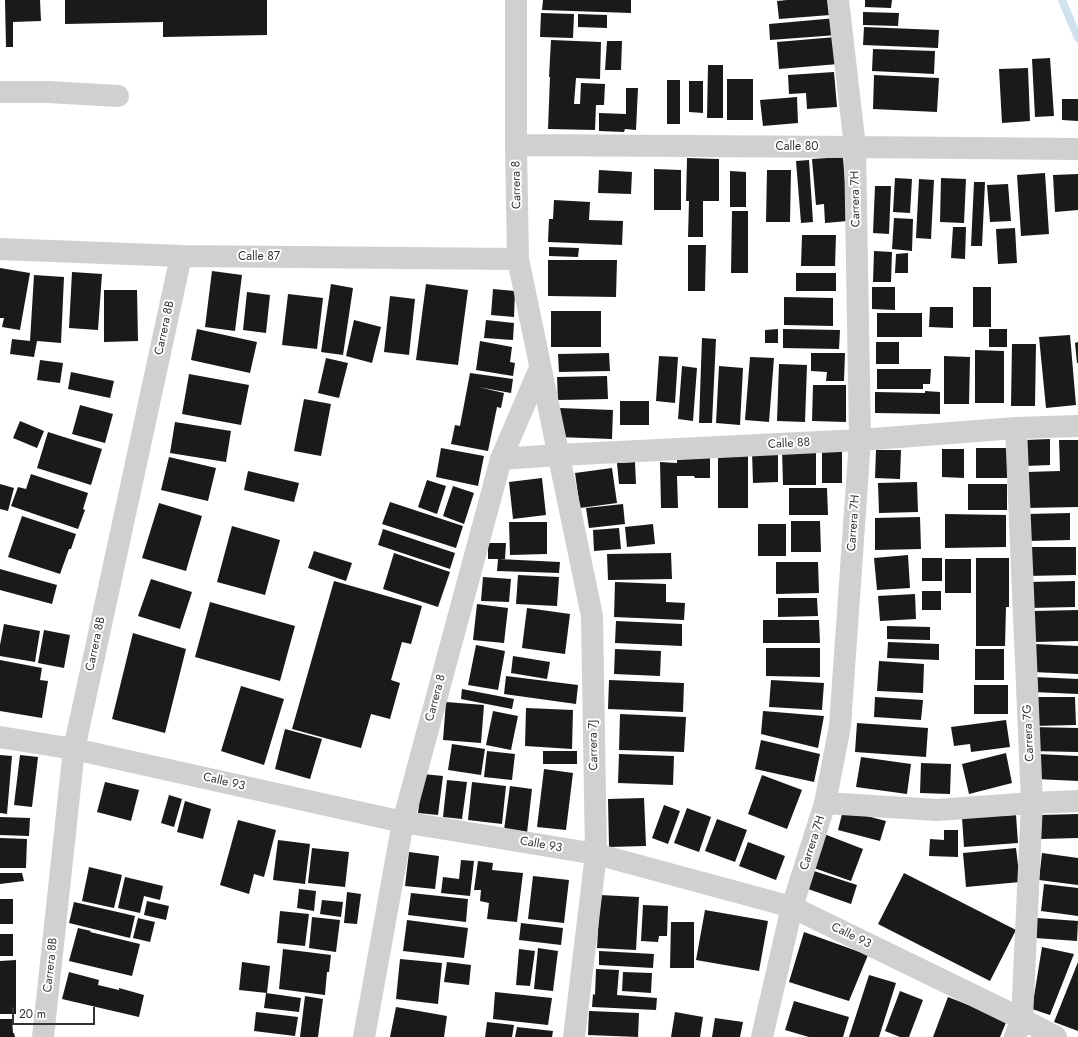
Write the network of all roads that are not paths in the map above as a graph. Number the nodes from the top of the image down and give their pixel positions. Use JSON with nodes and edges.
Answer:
{"nodes":[{"id":1,"x":516,"y":0,"type":"edge"},
{"id":2,"x":838,"y":0,"type":"edge"},
{"id":3,"x":0,"y":92,"type":"edge"},
{"id":4,"x":118,"y":96,"type":"dead end"},
{"id":5,"x":516,"y":146,"type":"junction"},
{"id":6,"x":855,"y":147,"type":"junction"},
{"id":7,"x":1078,"y":149,"type":"edge"},
{"id":8,"x":0,"y":249,"type":"edge"},
{"id":9,"x":181,"y":256,"type":"junction"},
{"id":10,"x":518,"y":259,"type":"junction"},
{"id":11,"x":540,"y":368,"type":"junction"},
{"id":12,"x":1078,"y":426,"type":"edge"},
{"id":13,"x":1016,"y":428,"type":"junction"},
{"id":14,"x":860,"y":440,"type":"junction"},
{"id":15,"x":558,"y":455,"type":"junction"},
{"id":16,"x":501,"y":459,"type":"junction"},
{"id":17,"x":0,"y":737,"type":"edge"},
{"id":18,"x":74,"y":749,"type":"junction"},
{"id":19,"x":1078,"y":802,"type":"edge"},
{"id":20,"x":1032,"y":803,"type":"junction"},
{"id":21,"x":826,"y":804,"type":"junction"},
{"id":22,"x":403,"y":822,"type":"junction"},
{"id":23,"x":596,"y":854,"type":"junction"},
{"id":24,"x":792,"y":907,"type":"junction"},
{"id":25,"x":1018,"y":1028,"type":"edge"},
{"id":26,"x":43,"y":1037,"type":"edge"},
{"id":27,"x":364,"y":1037,"type":"edge"},
{"id":28,"x":574,"y":1037,"type":"edge"},
{"id":29,"x":762,"y":1037,"type":"edge"},
{"id":30,"x":1056,"y":1037,"type":"edge"}],
"edges":[{"from":1,"to":5,"type":"street","name":"Carrera 8"},
{"from":2,"to":6,"type":"street","name":"Carrera 7H"},
{"from":3,"to":4,"type":"street"},
{"from":5,"to":6,"type":"street","name":"Calle 80"},
{"from":5,"to":10,"type":"street","name":"Carrera 8"},
{"from":6,"to":7,"type":"street","name":"Calle 80"},
{"from":6,"to":14,"type":"street","name":"Carrera 7H"},
{"from":8,"to":9,"type":"street","name":"Calle 87"},
{"from":9,"to":10,"type":"street","name":"Calle 87"},
{"from":9,"to":18,"type":"street","name":"Carrera 8B"},
{"from":10,"to":11,"type":"street","name":"Carrera 8"},
{"from":11,"to":15,"type":"street","name":"Carrera 8"},
{"from":11,"to":16,"type":"street","name":"Carrera 8"},
{"from":12,"to":13,"type":"street","name":"Calle 88"},
{"from":13,"to":14,"type":"street","name":"Calle 88"},
{"from":13,"to":20,"type":"street","name":"Carrera 7G"},
{"from":14,"to":15,"type":"street","name":"Calle 88"},
{"from":14,"to":21,"type":"street","name":"Carrera 7H"},
{"from":15,"to":16,"type":"street","name":"Calle 88"},
{"from":15,"to":23,"type":"street","name":"Carrera 7J"},
{"from":16,"to":22,"type":"street","name":"Carrera 8"},
{"from":17,"to":18,"type":"street","name":"Calle 93"},
{"from":18,"to":22,"type":"street","name":"Calle 93"},
{"from":18,"to":26,"type":"street","name":"Carrera 8B"},
{"from":19,"to":20,"type":"street"},
{"from":20,"to":21,"type":"street"},
{"from":20,"to":25,"type":"street","name":"Carrera 7G"},
{"from":21,"to":24,"type":"street","name":"Carrera 7H"},
{"from":22,"to":23,"type":"street","name":"Calle 93"},
{"from":22,"to":27,"type":"street","name":"Carrera 8"},
{"from":23,"to":24,"type":"street","name":"Calle 93"},
{"from":23,"to":28,"type":"street","name":"Carrera 7J"},
{"from":24,"to":25,"type":"street","name":"Calle 93"},
{"from":24,"to":29,"type":"street","name":"Carrera 7H"},
{"from":25,"to":30,"type":"street","name":"Calle 93"}]}
